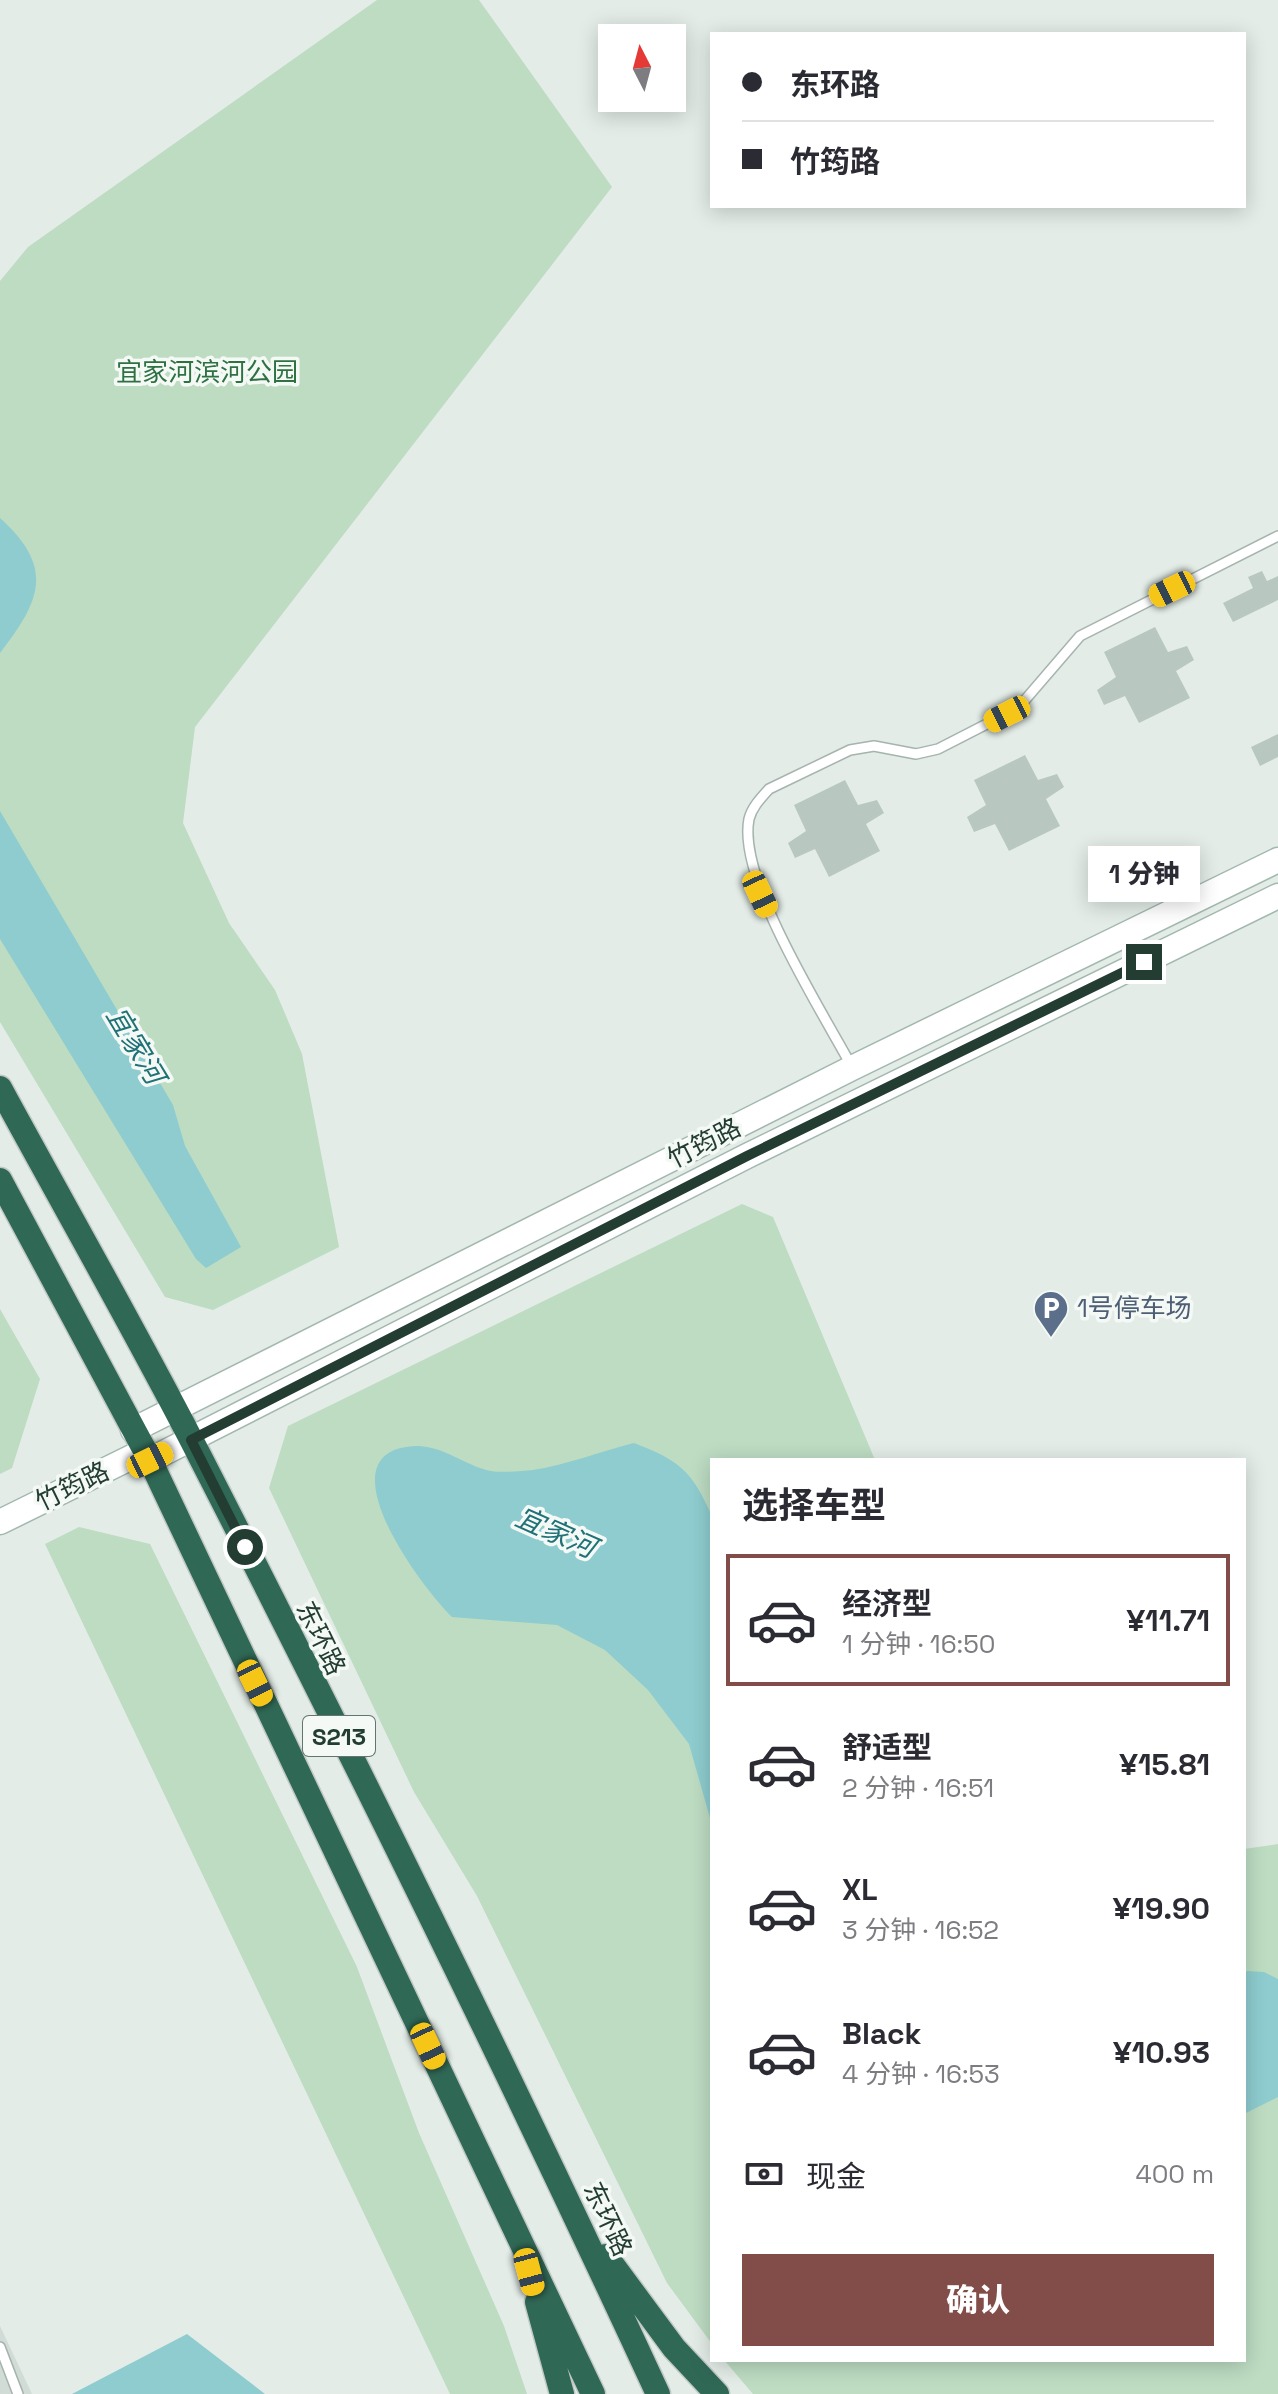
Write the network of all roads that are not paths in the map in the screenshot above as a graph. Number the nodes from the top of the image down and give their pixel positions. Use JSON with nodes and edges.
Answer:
{"nodes":[{"id":1,"x":1278,"y":536,"type":"edge"},
{"id":2,"x":1278,"y":860,"type":"edge"},
{"id":3,"x":1278,"y":896,"type":"edge"},
{"id":4,"x":852,"y":1068,"type":"junction"},
{"id":5,"x":0,"y":1088,"type":"edge"},
{"id":6,"x":0,"y":1180,"type":"edge"},
{"id":7,"x":175,"y":1410,"type":"junction"},
{"id":8,"x":191,"y":1440,"type":"junction"},
{"id":9,"x":142,"y":1447,"type":"junction"},
{"id":10,"x":0,"y":1522,"type":"edge"},
{"id":11,"x":576,"y":2216,"type":"junction"},
{"id":12,"x":520,"y":2241,"type":"junction"},
{"id":13,"x":0,"y":2347,"type":"edge"},
{"id":14,"x":18,"y":2394,"type":"edge"},
{"id":15,"x":562,"y":2394,"type":"edge"},
{"id":16,"x":593,"y":2394,"type":"edge"},
{"id":17,"x":658,"y":2394,"type":"edge"},
{"id":18,"x":717,"y":2394,"type":"edge"}],
"edges":[{"from":1,"to":4,"type":"lane"},
{"from":2,"to":4,"type":"main road","name":"竹筠路"},
{"from":3,"to":8,"type":"main road","name":"竹筠路"},
{"from":4,"to":7,"type":"main road","name":"竹筠路"},
{"from":5,"to":7,"type":"highway","name":"东环路","number":"S213"},
{"from":6,"to":9,"type":"highway","number":"S213"},
{"from":7,"to":8,"type":"highway","name":"东环路","number":"S213"},
{"from":7,"to":9,"type":"main road","name":"竹筠路"},
{"from":8,"to":9,"type":"main road","name":"竹筠路"},
{"from":8,"to":11,"type":"highway","name":"东环路","number":"S213"},
{"from":9,"to":10,"type":"main road","name":"竹筠路"},
{"from":9,"to":12,"type":"highway","number":"S213"},
{"from":11,"to":17,"type":"highway","name":"东环路","number":"S213"},
{"from":11,"to":18,"type":"highway"},
{"from":12,"to":15,"type":"highway"},
{"from":12,"to":16,"type":"highway","number":"S213"},
{"from":13,"to":14,"type":"lane"}]}
